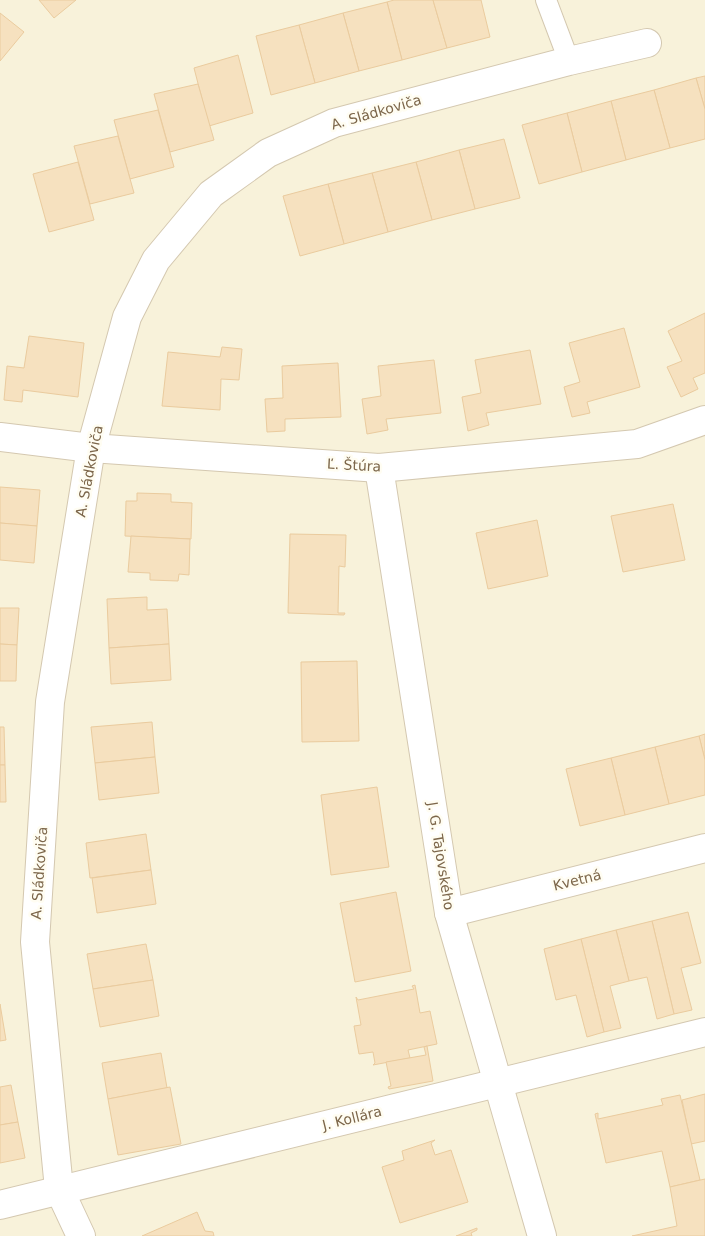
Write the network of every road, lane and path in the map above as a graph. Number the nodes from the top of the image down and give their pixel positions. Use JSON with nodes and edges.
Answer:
{"nodes":[{"id":1,"x":546,"y":0,"type":"edge"},
{"id":2,"x":647,"y":43,"type":"dead end"},
{"id":3,"x":569,"y":61,"type":"junction"},
{"id":4,"x":705,"y":420,"type":"edge"},
{"id":5,"x":0,"y":438,"type":"edge"},
{"id":6,"x":92,"y":448,"type":"junction"},
{"id":7,"x":379,"y":468,"type":"junction"},
{"id":8,"x":705,"y":848,"type":"edge"},
{"id":9,"x":450,"y":912,"type":"junction"},
{"id":10,"x":705,"y":1032,"type":"edge"},
{"id":11,"x":497,"y":1082,"type":"junction"},
{"id":12,"x":59,"y":1189,"type":"junction"},
{"id":13,"x":0,"y":1205,"type":"edge"},
{"id":14,"x":81,"y":1236,"type":"edge"},
{"id":15,"x":542,"y":1236,"type":"edge"}],
"edges":[{"from":1,"to":3,"type":"lane"},
{"from":2,"to":3,"type":"street","name":"A. Sládkoviča"},
{"from":3,"to":6,"type":"street","name":"A. Sládkoviča"},
{"from":4,"to":7,"type":"street","name":"Ľ. Štúra"},
{"from":5,"to":6,"type":"street","name":"Ľ. Štúra"},
{"from":6,"to":7,"type":"street","name":"Ľ. Štúra"},
{"from":6,"to":12,"type":"street","name":"A. Sládkoviča"},
{"from":7,"to":9,"type":"street","name":"J. G. Tajovského"},
{"from":8,"to":9,"type":"street","name":"Kvetná"},
{"from":9,"to":11,"type":"street","name":"J. G. Tajovského"},
{"from":10,"to":11,"type":"street","name":"J. Kollára"},
{"from":11,"to":12,"type":"street","name":"J. Kollára"},
{"from":11,"to":15,"type":"street","name":"J. G. Tajovského"},
{"from":12,"to":13,"type":"street","name":"J. Kollára"},
{"from":12,"to":14,"type":"street","name":"A. Sládkoviča"}]}
